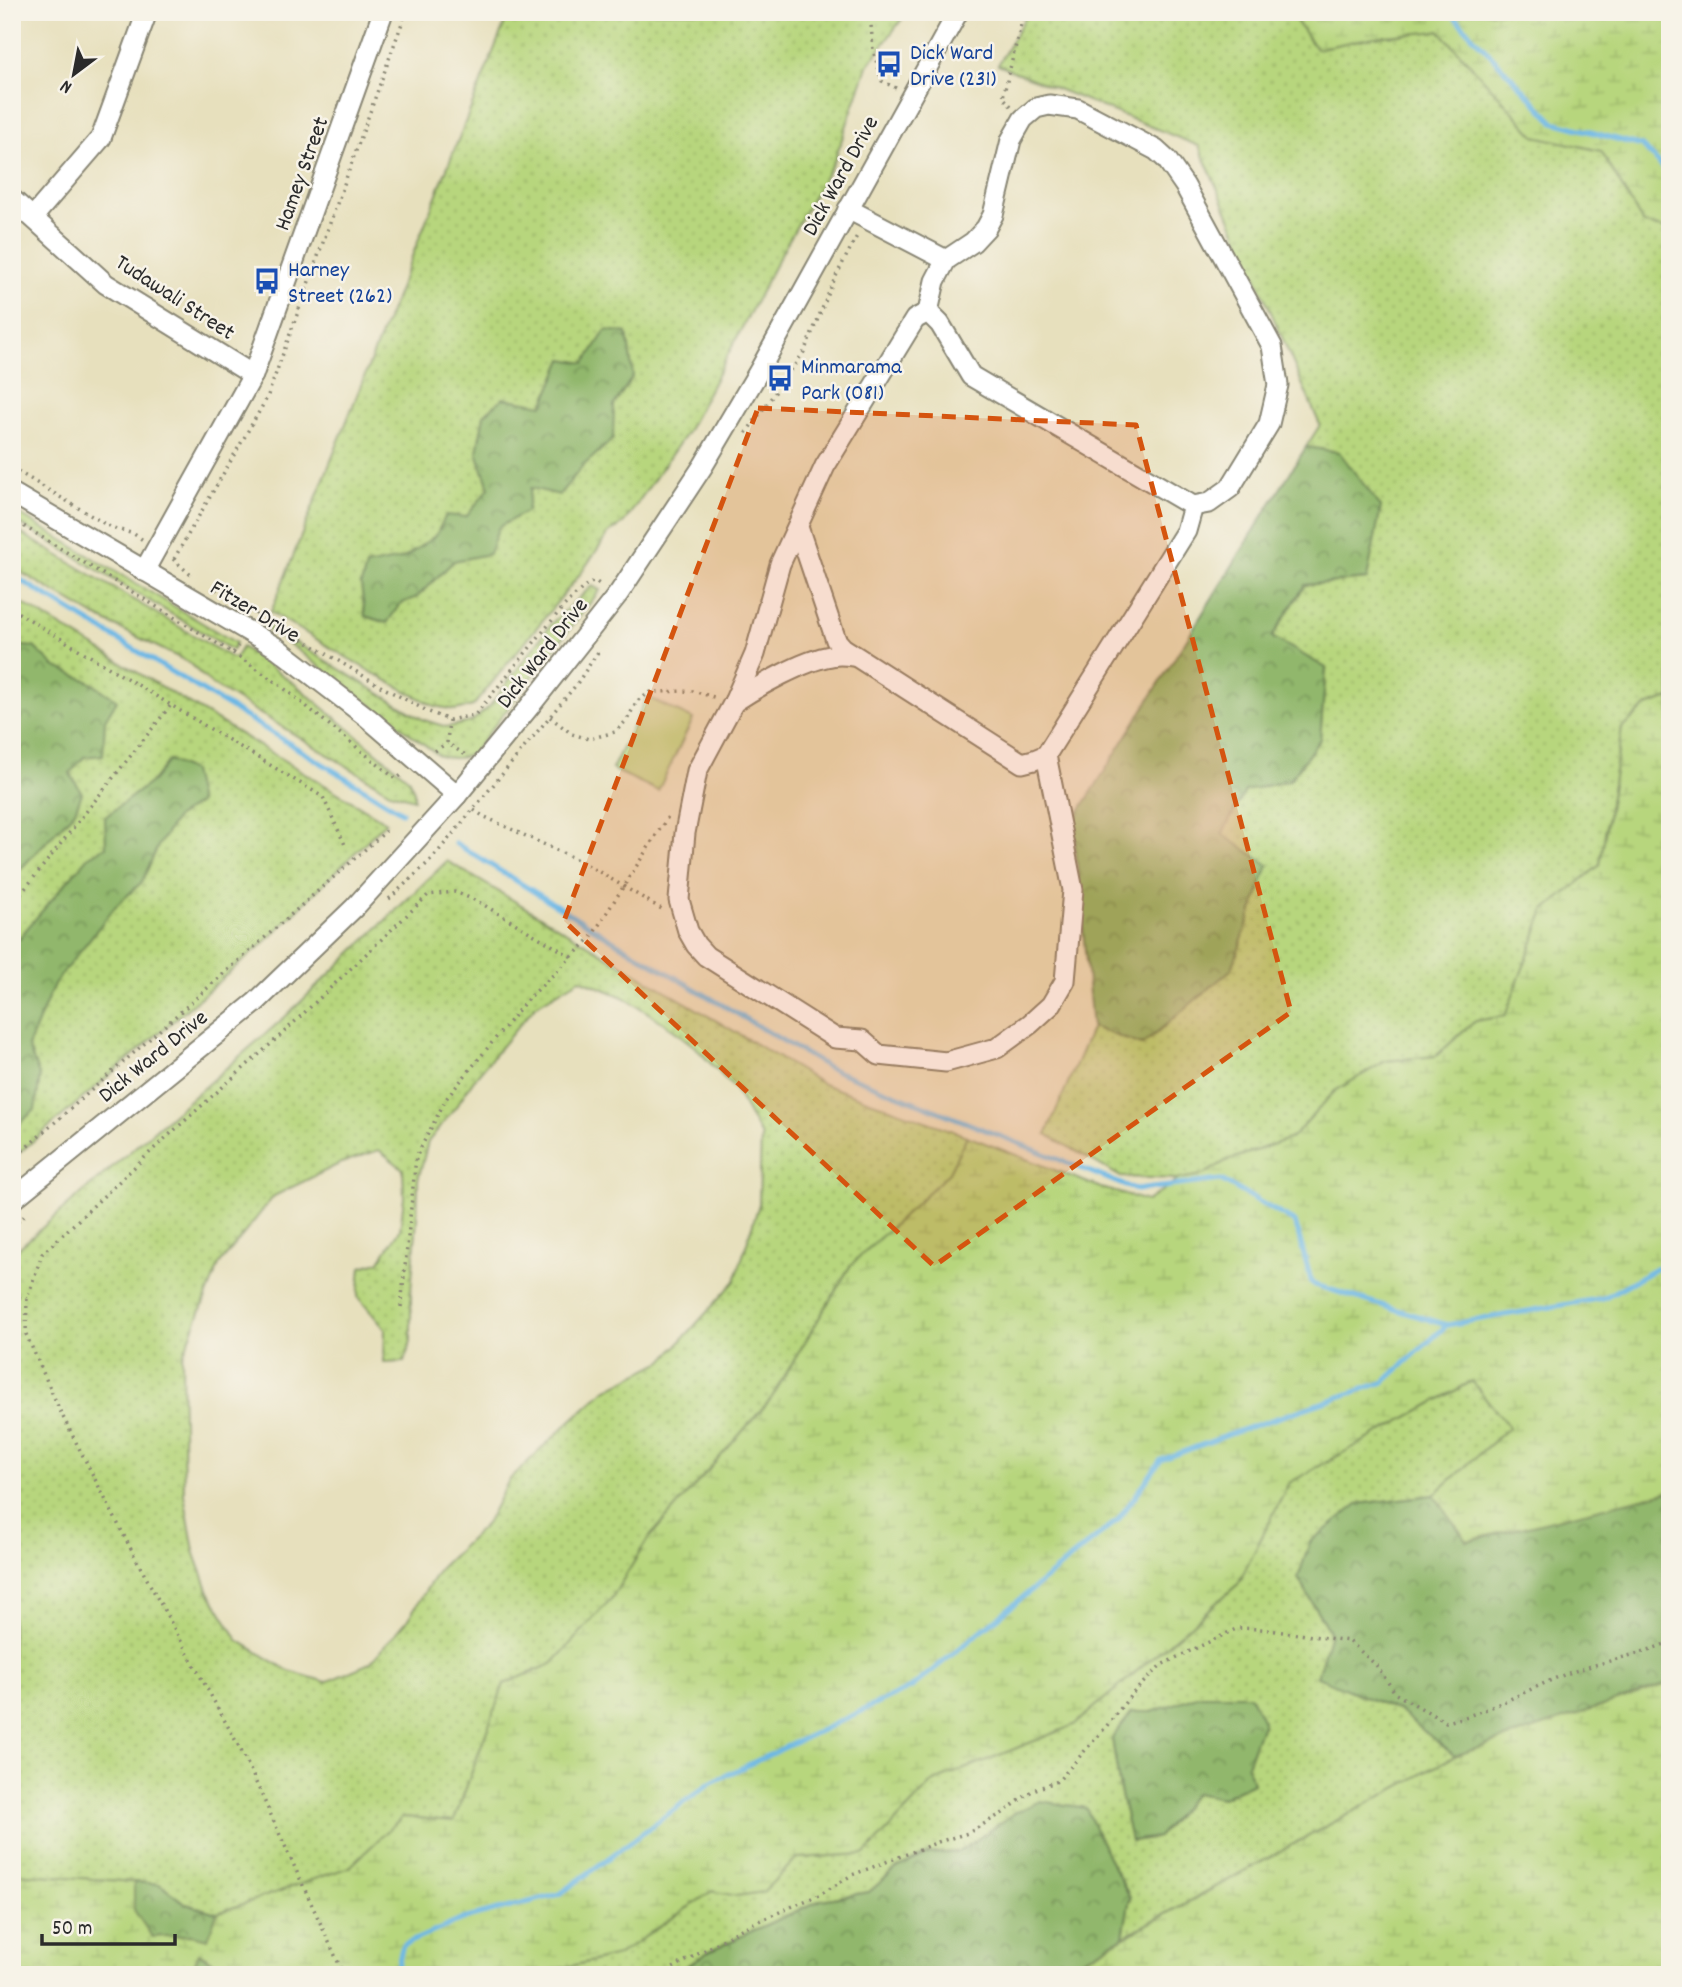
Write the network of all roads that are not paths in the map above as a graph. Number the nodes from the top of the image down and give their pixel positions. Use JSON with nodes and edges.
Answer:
{"nodes":[{"id":1,"x":147,"y":12,"type":"edge"},
{"id":2,"x":383,"y":12,"type":"edge"},
{"id":3,"x":958,"y":12,"type":"edge"},
{"id":4,"x":12,"y":200,"type":"edge"},
{"id":5,"x":848,"y":209,"type":"junction"},
{"id":6,"x":33,"y":217,"type":"junction"},
{"id":7,"x":946,"y":260,"type":"junction"},
{"id":8,"x":928,"y":312,"type":"junction"},
{"id":9,"x":253,"y":375,"type":"junction"},
{"id":10,"x":12,"y":493,"type":"edge"},
{"id":11,"x":1193,"y":506,"type":"junction"},
{"id":12,"x":798,"y":527,"type":"junction"},
{"id":13,"x":144,"y":571,"type":"junction"},
{"id":14,"x":853,"y":656,"type":"junction"},
{"id":15,"x":734,"y":702,"type":"junction"},
{"id":16,"x":1046,"y":755,"type":"junction"},
{"id":17,"x":457,"y":795,"type":"junction"},
{"id":18,"x":12,"y":1200,"type":"edge"}],
"edges":[{"from":1,"to":6,"type":"street"},
{"from":2,"to":9,"type":"street","name":"Hamey Street"},
{"from":3,"to":5,"type":"street","name":"Dick Ward Drive"},
{"from":4,"to":6,"type":"street","name":"Tudawali Street"},
{"from":5,"to":7,"type":"street"},
{"from":5,"to":17,"type":"street","name":"Dick Ward Drive"},
{"from":6,"to":9,"type":"street","name":"Tudawali Street"},
{"from":7,"to":8,"type":"street"},
{"from":7,"to":11,"type":"street"},
{"from":8,"to":11,"type":"street"},
{"from":8,"to":12,"type":"street"},
{"from":9,"to":13,"type":"street","name":"Hamey Street"},
{"from":10,"to":13,"type":"street","name":"Fitzer Drive"},
{"from":11,"to":16,"type":"street"},
{"from":12,"to":14,"type":"street"},
{"from":12,"to":15,"type":"street"},
{"from":13,"to":17,"type":"street","name":"Fitzer Drive"},
{"from":14,"to":15,"type":"street"},
{"from":14,"to":16,"type":"street"},
{"from":15,"to":16,"type":"street"},
{"from":17,"to":18,"type":"street","name":"Dick Ward Drive"}]}
